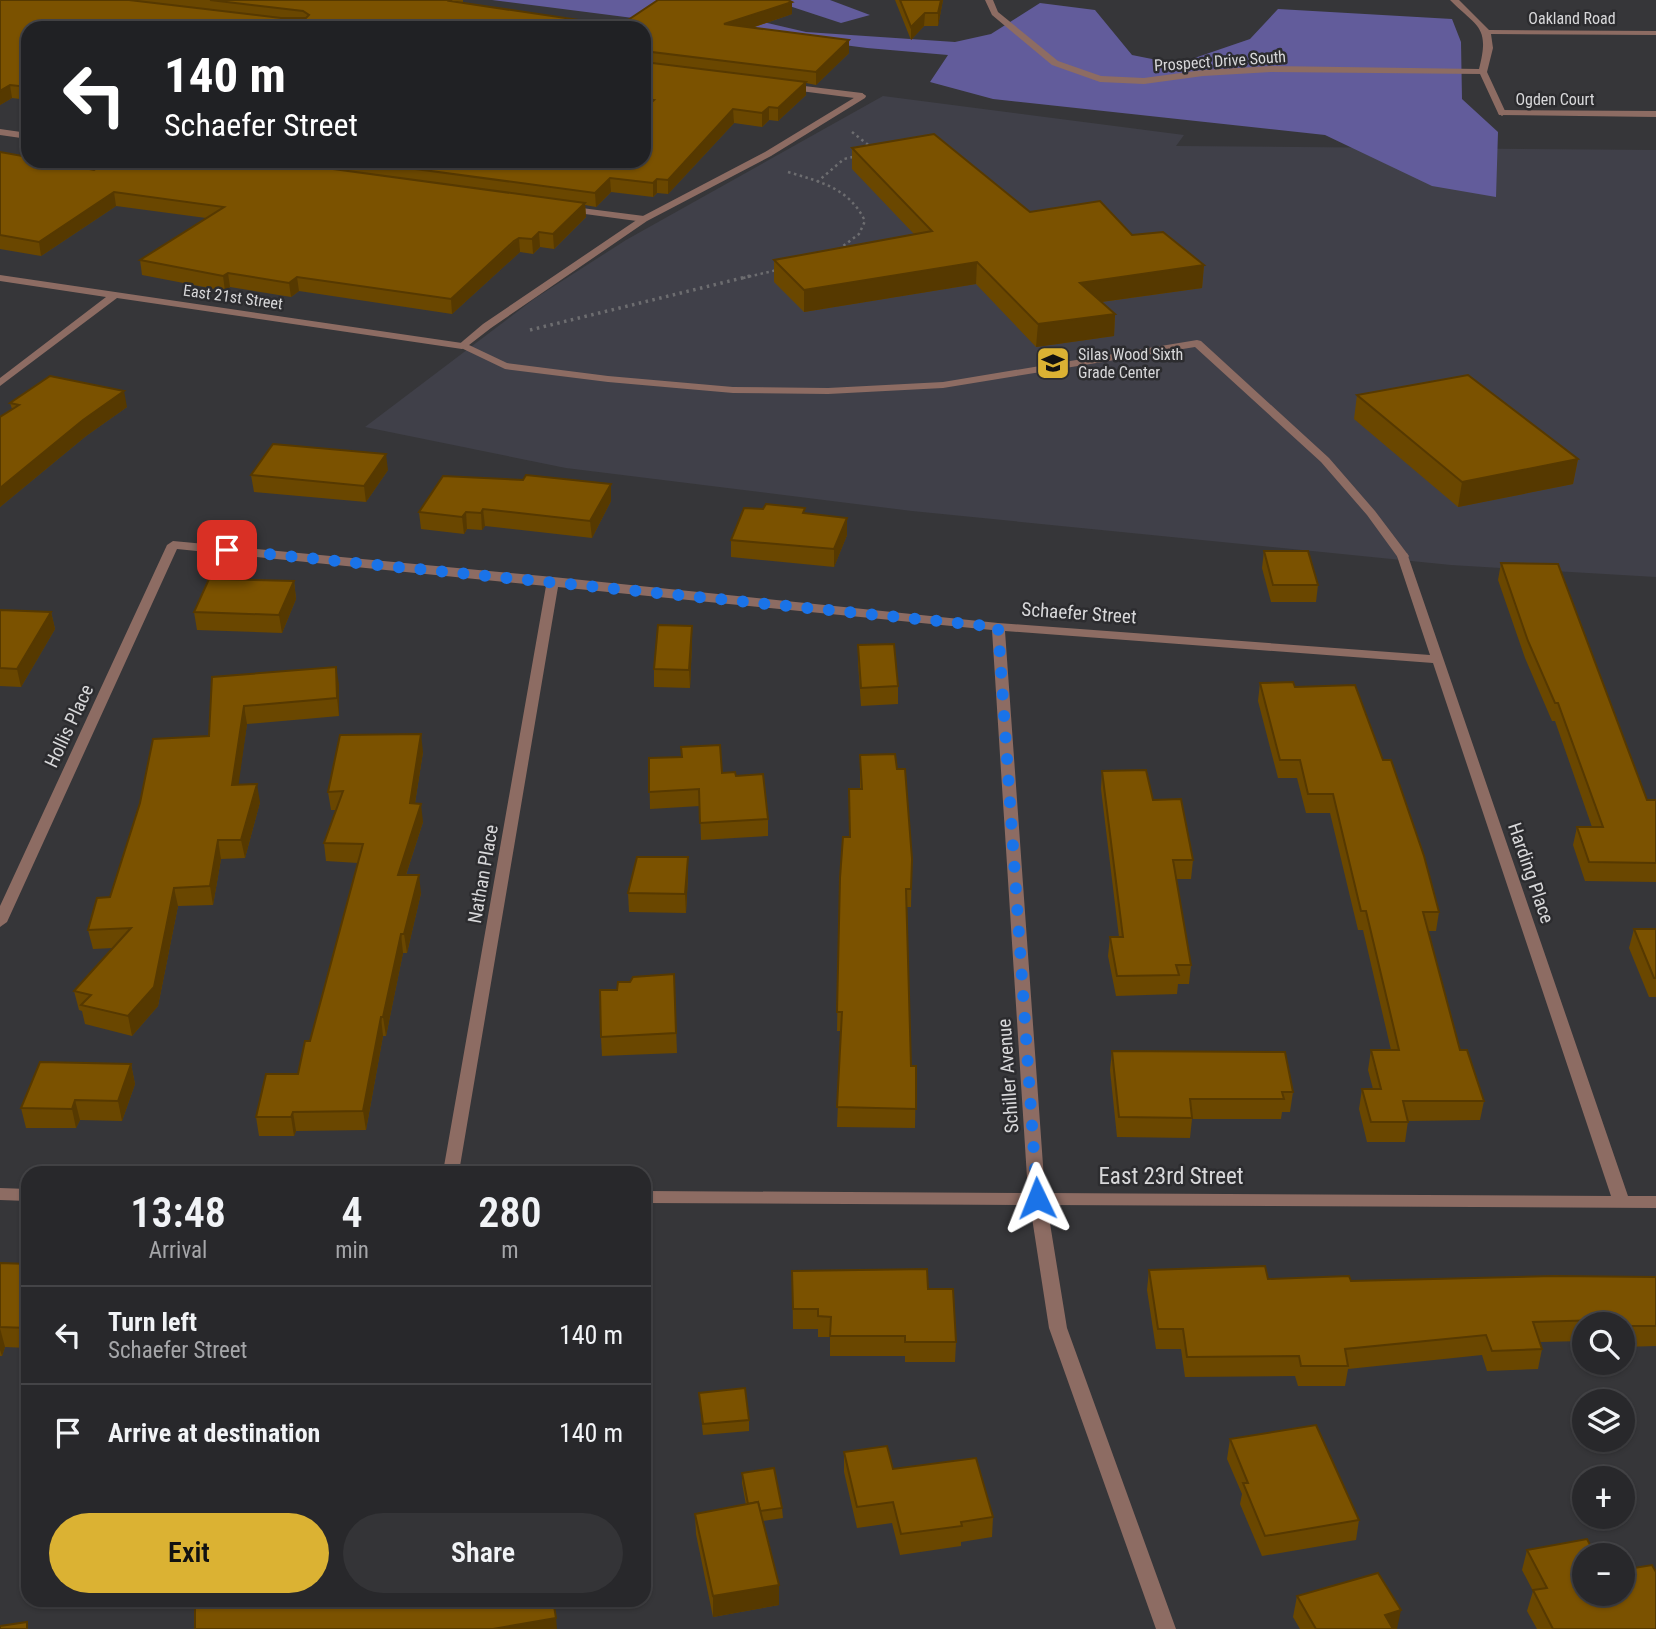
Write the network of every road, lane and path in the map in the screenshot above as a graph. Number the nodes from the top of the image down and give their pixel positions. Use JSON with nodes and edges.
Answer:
{"nodes":[{"id":1,"x":989,"y":0,"type":"edge"},
{"id":2,"x":1454,"y":0,"type":"edge"},
{"id":3,"x":1487,"y":32,"type":"junction"},
{"id":4,"x":1656,"y":33,"type":"edge"},
{"id":5,"x":1483,"y":72,"type":"junction"},
{"id":6,"x":780,"y":86,"type":"edge"},
{"id":7,"x":1656,"y":114,"type":"edge"},
{"id":8,"x":849,"y":130,"type":"dead end"},
{"id":9,"x":0,"y":132,"type":"edge"},
{"id":10,"x":21,"y":135,"type":"edge"},
{"id":11,"x":785,"y":171,"type":"dead end"},
{"id":12,"x":817,"y":182,"type":"junction"},
{"id":13,"x":561,"y":208,"type":"edge"},
{"id":14,"x":644,"y":219,"type":"junction"},
{"id":15,"x":835,"y":252,"type":"edge"},
{"id":16,"x":780,"y":270,"type":"edge"},
{"id":17,"x":0,"y":278,"type":"edge"},
{"id":18,"x":113,"y":296,"type":"junction"},
{"id":19,"x":519,"y":333,"type":"dead end"},
{"id":20,"x":462,"y":346,"type":"junction"},
{"id":21,"x":0,"y":383,"type":"edge"},
{"id":22,"x":173,"y":545,"type":"joint"},
{"id":23,"x":1403,"y":556,"type":"joint"},
{"id":24,"x":553,"y":581,"type":"junction"},
{"id":25,"x":998,"y":627,"type":"junction"},
{"id":26,"x":1439,"y":660,"type":"junction"},
{"id":27,"x":0,"y":922,"type":"edge"},
{"id":28,"x":452,"y":1166,"type":"edge"},
{"id":29,"x":0,"y":1195,"type":"edge"},
{"id":30,"x":21,"y":1195,"type":"edge"},
{"id":31,"x":651,"y":1197,"type":"edge"},
{"id":32,"x":1037,"y":1198,"type":"junction"},
{"id":33,"x":1622,"y":1202,"type":"junction"},
{"id":34,"x":1656,"y":1202,"type":"edge"},
{"id":35,"x":1166,"y":1629,"type":"edge"}],
"edges":[{"from":1,"to":5,"type":"street","name":"Prospect Drive South"},
{"from":2,"to":3,"type":"street"},
{"from":3,"to":4,"type":"street","name":"Oakland Road"},
{"from":3,"to":5,"type":"street"},
{"from":5,"to":7,"type":"street","name":"Ogden Court"},
{"from":6,"to":14,"type":"street"},
{"from":8,"to":12,"type":"path"},
{"from":9,"to":10,"type":"street"},
{"from":11,"to":12,"type":"path"},
{"from":12,"to":15,"type":"path"},
{"from":13,"to":14,"type":"street"},
{"from":14,"to":20,"type":"street"},
{"from":16,"to":19,"type":"path"},
{"from":17,"to":18,"type":"street","name":"East 21st Street"},
{"from":18,"to":20,"type":"street","name":"East 21st Street"},
{"from":18,"to":21,"type":"street"},
{"from":20,"to":23,"type":"street","name":"East 21st Street"},
{"from":22,"to":24,"type":"street","name":"Schaefer Street"},
{"from":22,"to":27,"type":"street","name":"Hollis Place"},
{"from":23,"to":26,"type":"street","name":"Harding Place"},
{"from":24,"to":25,"type":"street","name":"Schaefer Street"},
{"from":24,"to":28,"type":"street","name":"Nathan Place"},
{"from":25,"to":26,"type":"street","name":"Schaefer Street"},
{"from":25,"to":32,"type":"street","name":"Schiller Avenue"},
{"from":26,"to":33,"type":"street","name":"Harding Place"},
{"from":29,"to":30,"type":"street"},
{"from":31,"to":32,"type":"street","name":"East 23rd Street"},
{"from":32,"to":33,"type":"street","name":"East 23rd Street"},
{"from":32,"to":35,"type":"street","name":"Schiller Avenue"},
{"from":33,"to":34,"type":"street","name":"East 23rd Street"}]}
